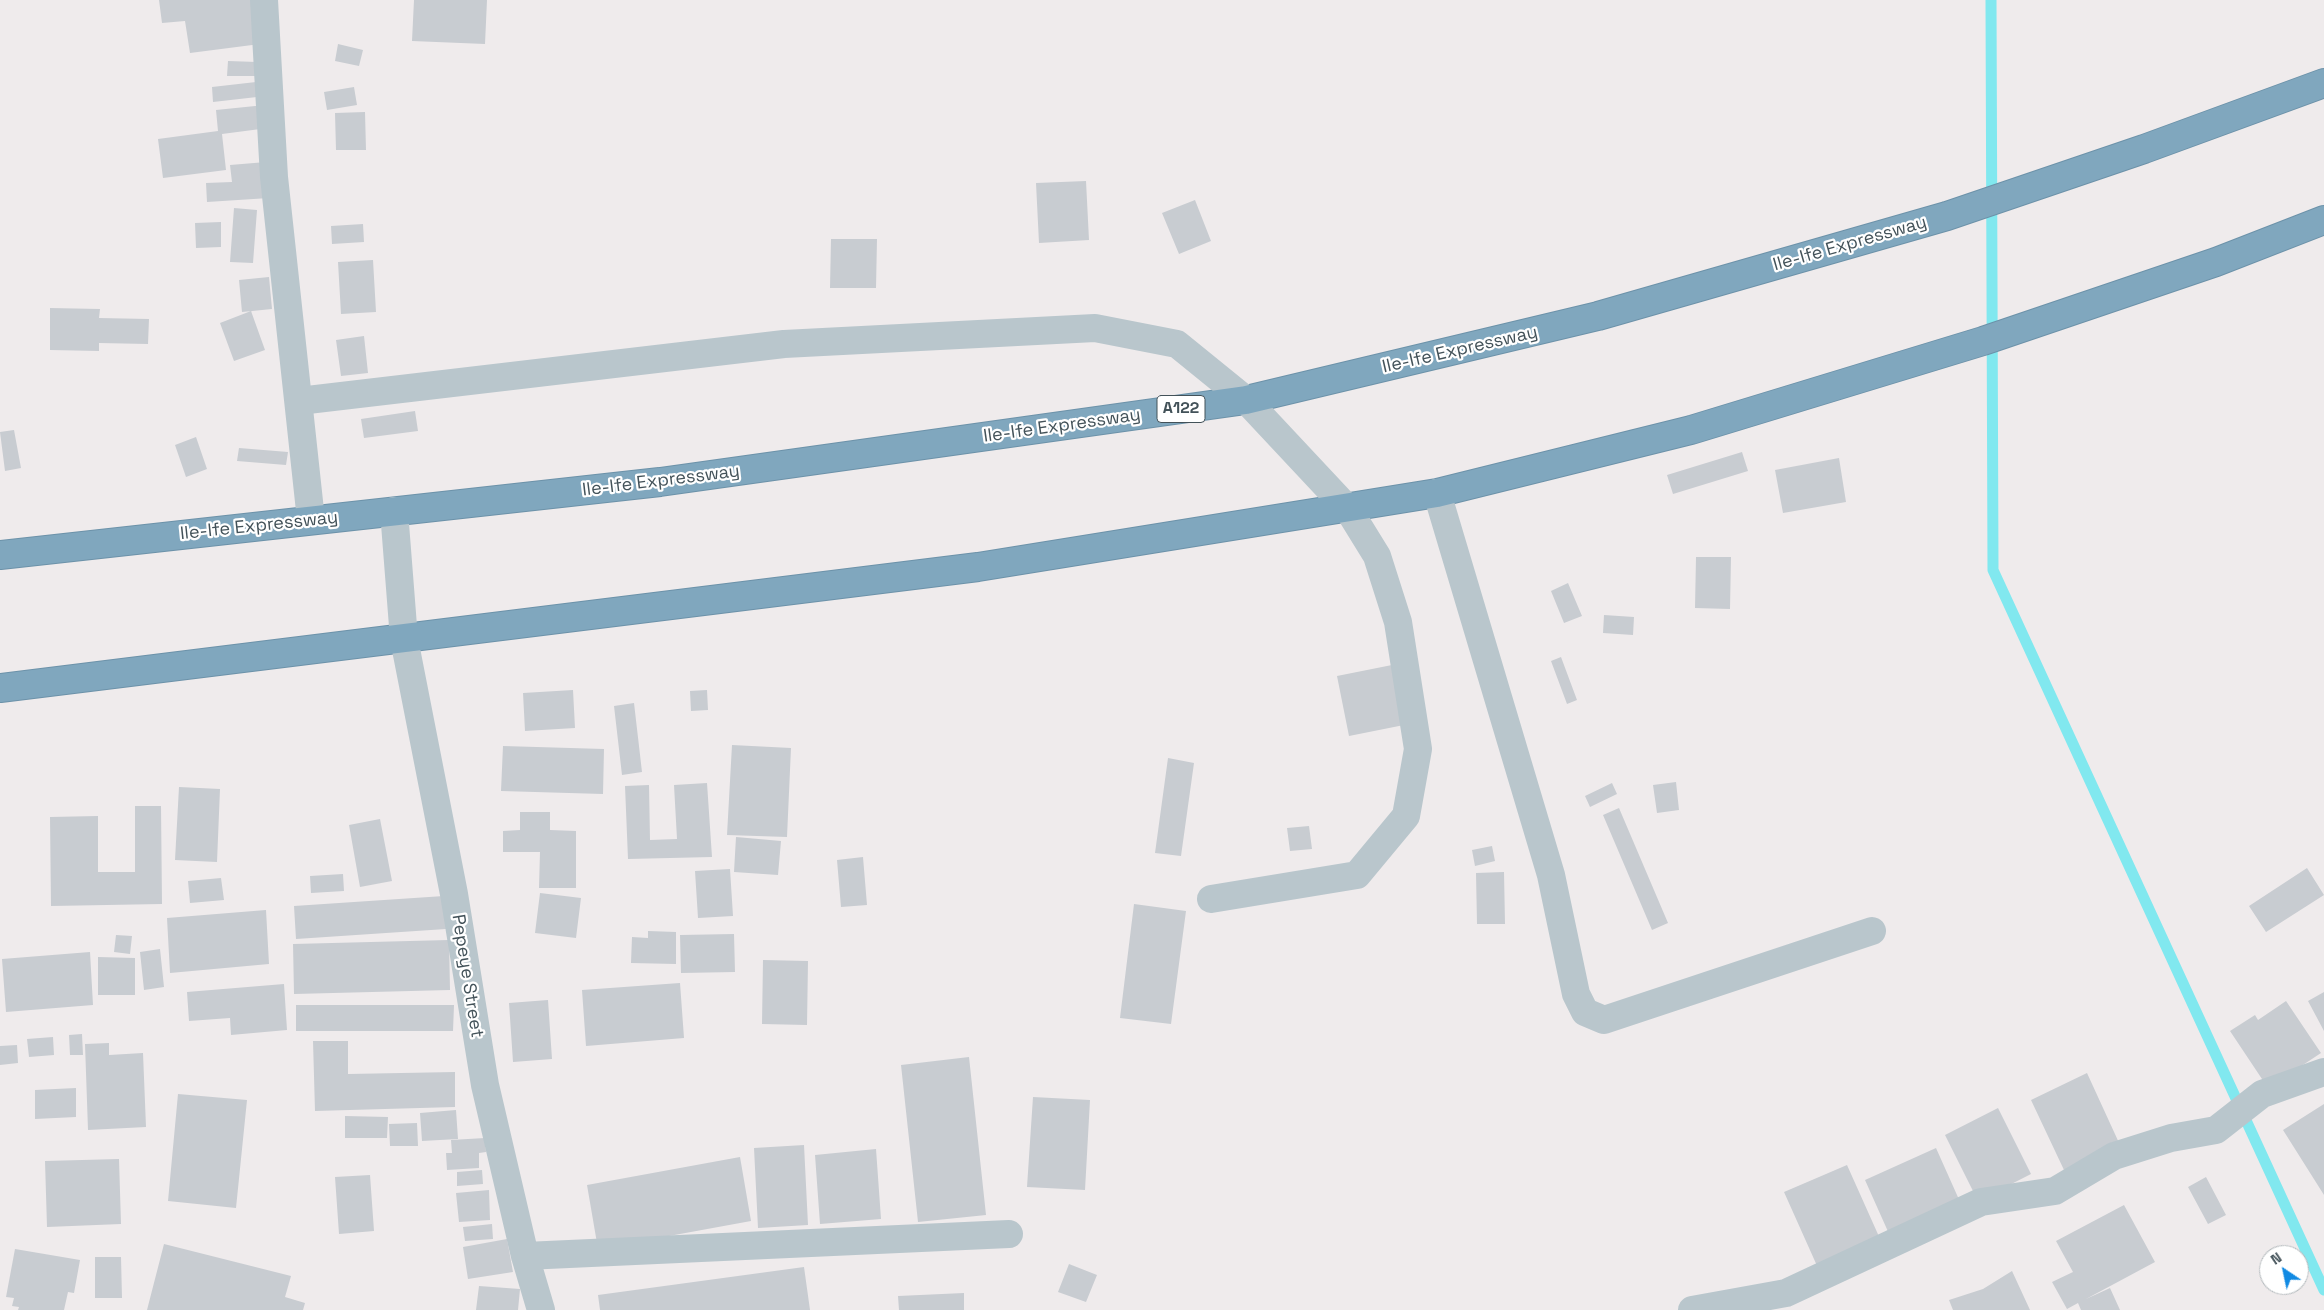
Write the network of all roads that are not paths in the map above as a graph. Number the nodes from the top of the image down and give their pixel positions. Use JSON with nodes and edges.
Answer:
{"nodes":[{"id":1,"x":264,"y":0,"type":"edge"},
{"id":2,"x":2324,"y":83,"type":"edge"},
{"id":3,"x":2324,"y":220,"type":"edge"},
{"id":4,"x":1246,"y":400,"type":"junction"},
{"id":5,"x":299,"y":401,"type":"junction"},
{"id":6,"x":1437,"y":493,"type":"junction"},
{"id":7,"x":1348,"y":509,"type":"junction"},
{"id":8,"x":394,"y":511,"type":"junction"},
{"id":9,"x":311,"y":520,"type":"junction"},
{"id":10,"x":0,"y":554,"type":"edge"},
{"id":11,"x":404,"y":639,"type":"junction"},
{"id":12,"x":0,"y":688,"type":"edge"},
{"id":13,"x":1211,"y":899,"type":"dead end"},
{"id":14,"x":1872,"y":931,"type":"dead end"},
{"id":15,"x":2324,"y":1072,"type":"edge"},
{"id":16,"x":1009,"y":1234,"type":"dead end"},
{"id":17,"x":525,"y":1256,"type":"junction"},
{"id":18,"x":540,"y":1310,"type":"edge"},
{"id":19,"x":1692,"y":1310,"type":"edge"}],
"edges":[{"from":1,"to":5,"type":"street"},
{"from":2,"to":4,"type":"highway","name":"Ile-Ife Expressway","number":"A122"},
{"from":3,"to":6,"type":"highway"},
{"from":4,"to":5,"type":"street"},
{"from":4,"to":7,"type":"street"},
{"from":4,"to":8,"type":"highway","name":"Ile-Ife Expressway","number":"A122"},
{"from":5,"to":9,"type":"street"},
{"from":6,"to":7,"type":"highway"},
{"from":6,"to":14,"type":"street"},
{"from":7,"to":11,"type":"highway"},
{"from":7,"to":13,"type":"street"},
{"from":8,"to":9,"type":"highway","name":"Ile-Ife Expressway","number":"A122"},
{"from":8,"to":11,"type":"street","name":"Pepeye Street"},
{"from":9,"to":10,"type":"highway","name":"Ile-Ife Expressway","number":"A122"},
{"from":11,"to":12,"type":"highway"},
{"from":11,"to":17,"type":"street","name":"Pepeye Street"},
{"from":15,"to":19,"type":"street"},
{"from":16,"to":17,"type":"street"},
{"from":17,"to":18,"type":"street","name":"Pepeye Street"}]}
